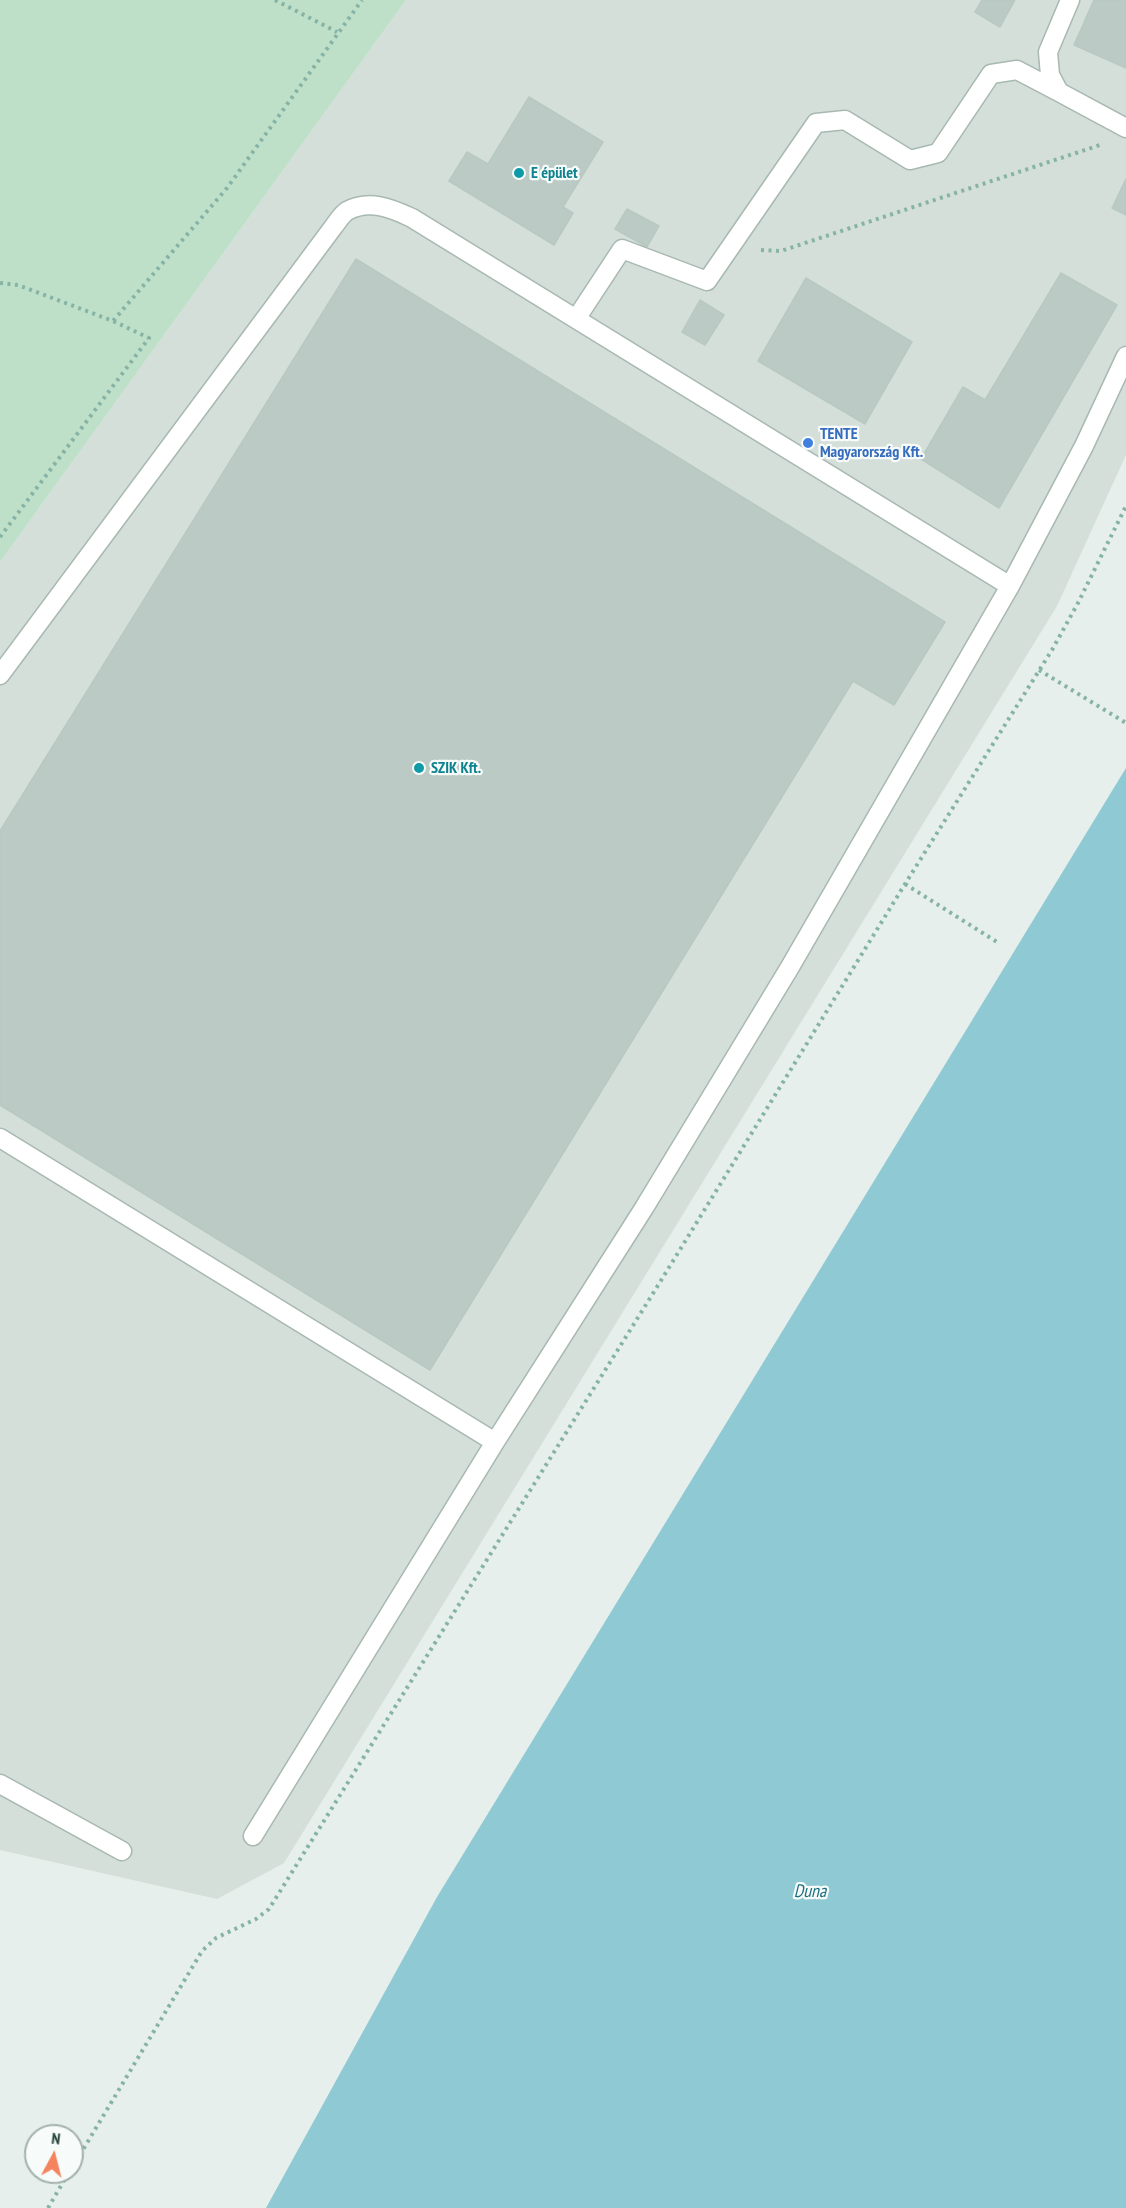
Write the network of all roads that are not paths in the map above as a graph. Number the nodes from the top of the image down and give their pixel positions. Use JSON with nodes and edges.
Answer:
{"nodes":[{"id":1,"x":1070,"y":0,"type":"edge"},
{"id":2,"x":1059,"y":92,"type":"junction"},
{"id":3,"x":1126,"y":128,"type":"edge"},
{"id":4,"x":576,"y":319,"type":"junction"},
{"id":5,"x":1126,"y":356,"type":"edge"},
{"id":6,"x":1010,"y":586,"type":"junction"},
{"id":7,"x":0,"y":675,"type":"edge"},
{"id":8,"x":0,"y":1138,"type":"edge"},
{"id":9,"x":495,"y":1442,"type":"junction"},
{"id":10,"x":0,"y":1784,"type":"edge"},
{"id":11,"x":253,"y":1836,"type":"dead end"},
{"id":12,"x":122,"y":1851,"type":"dead end"}],
"edges":[{"from":1,"to":2,"type":"lane"},
{"from":2,"to":3,"type":"lane"},
{"from":2,"to":4,"type":"lane"},
{"from":4,"to":6,"type":"lane"},
{"from":4,"to":7,"type":"lane"},
{"from":5,"to":6,"type":"lane"},
{"from":6,"to":9,"type":"lane"},
{"from":8,"to":9,"type":"lane"},
{"from":9,"to":11,"type":"lane"},
{"from":10,"to":12,"type":"lane"}]}
